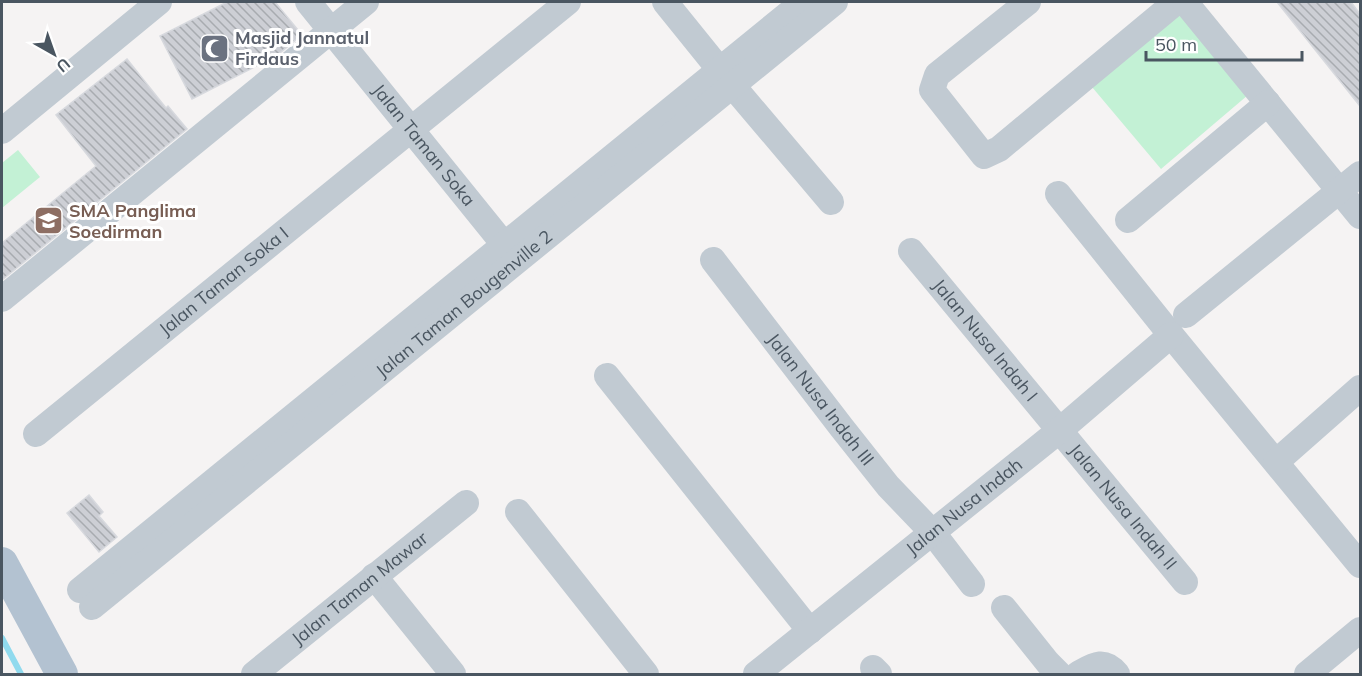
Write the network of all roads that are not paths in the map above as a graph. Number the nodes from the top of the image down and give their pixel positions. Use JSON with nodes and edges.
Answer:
{"nodes":[{"id":1,"x":159,"y":2,"type":"edge"},
{"id":2,"x":308,"y":2,"type":"edge"},
{"id":3,"x":366,"y":2,"type":"edge"},
{"id":4,"x":568,"y":2,"type":"edge"},
{"id":5,"x":665,"y":2,"type":"edge"},
{"id":6,"x":803,"y":2,"type":"edge"},
{"id":7,"x":836,"y":2,"type":"edge"},
{"id":8,"x":1028,"y":2,"type":"edge"},
{"id":9,"x":1176,"y":2,"type":"edge"},
{"id":10,"x":1185,"y":2,"type":"edge"},
{"id":11,"x":331,"y":30,"type":"junction"},
{"id":12,"x":726,"y":77,"type":"junction"},
{"id":13,"x":1268,"y":103,"type":"junction"},
{"id":14,"x":411,"y":129,"type":"junction"},
{"id":15,"x":2,"y":131,"type":"edge"},
{"id":16,"x":1360,"y":174,"type":"edge"},
{"id":17,"x":1340,"y":190,"type":"junction"},
{"id":18,"x":1058,"y":194,"type":"dead end"},
{"id":19,"x":831,"y":202,"type":"dead end"},
{"id":20,"x":1360,"y":216,"type":"edge"},
{"id":21,"x":1128,"y":220,"type":"dead end"},
{"id":22,"x":911,"y":251,"type":"dead end"},
{"id":23,"x":511,"y":253,"type":"junction"},
{"id":24,"x":713,"y":260,"type":"dead end"},
{"id":25,"x":2,"y":299,"type":"edge"},
{"id":26,"x":1178,"y":325,"type":"junction"},
{"id":27,"x":607,"y":376,"type":"dead end"},
{"id":28,"x":1360,"y":388,"type":"edge"},
{"id":29,"x":1060,"y":430,"type":"junction"},
{"id":30,"x":36,"y":434,"type":"dead end"},
{"id":31,"x":1275,"y":462,"type":"junction"},
{"id":32,"x":466,"y":503,"type":"dead end"},
{"id":33,"x":518,"y":512,"type":"dead end"},
{"id":34,"x":933,"y":533,"type":"junction"},
{"id":35,"x":2,"y":563,"type":"edge"},
{"id":36,"x":1360,"y":565,"type":"edge"},
{"id":37,"x":374,"y":576,"type":"junction"},
{"id":38,"x":1185,"y":582,"type":"dead end"},
{"id":39,"x":972,"y":584,"type":"dead end"},
{"id":40,"x":86,"y":599,"type":"dead end"},
{"id":41,"x":1004,"y":608,"type":"dead end"},
{"id":42,"x":1360,"y":630,"type":"edge"},
{"id":43,"x":810,"y":631,"type":"junction"},
{"id":44,"x":62,"y":675,"type":"edge"},
{"id":45,"x":254,"y":675,"type":"edge"},
{"id":46,"x":453,"y":675,"type":"edge"},
{"id":47,"x":646,"y":675,"type":"edge"},
{"id":48,"x":756,"y":675,"type":"edge"},
{"id":49,"x":1059,"y":675,"type":"edge"},
{"id":50,"x":1078,"y":675,"type":"edge"},
{"id":51,"x":1117,"y":675,"type":"edge"},
{"id":52,"x":1307,"y":675,"type":"edge"}],
"edges":[{"from":1,"to":15,"type":"street"},
{"from":2,"to":11,"type":"street","name":"Jalan Taman Soka"},
{"from":3,"to":11,"type":"street"},
{"from":4,"to":14,"type":"street","name":"Jalan Taman Soka I"},
{"from":5,"to":12,"type":"street"},
{"from":6,"to":12,"type":"street","name":"Jalan Taman Bougenville 2"},
{"from":7,"to":12,"type":"street","name":"Jalan Taman Bougenville 2"},
{"from":8,"to":9,"type":"street"},
{"from":10,"to":13,"type":"street"},
{"from":11,"to":14,"type":"street","name":"Jalan Taman Soka"},
{"from":11,"to":25,"type":"street"},
{"from":12,"to":19,"type":"street"},
{"from":12,"to":23,"type":"street","name":"Jalan Taman Bougenville 2"},
{"from":13,"to":17,"type":"street"},
{"from":13,"to":21,"type":"street"},
{"from":14,"to":23,"type":"street","name":"Jalan Taman Soka"},
{"from":14,"to":30,"type":"street","name":"Jalan Taman Soka I"},
{"from":16,"to":17,"type":"street","name":"Jalan Nusa Indah"},
{"from":17,"to":20,"type":"street"},
{"from":17,"to":26,"type":"street","name":"Jalan Nusa Indah"},
{"from":18,"to":26,"type":"street"},
{"from":22,"to":29,"type":"street","name":"Jalan Nusa Indah I"},
{"from":23,"to":40,"type":"street","name":"Jalan Taman Bougenville 2"},
{"from":24,"to":34,"type":"street","name":"Jalan Nusa Indah III"},
{"from":26,"to":29,"type":"street","name":"Jalan Nusa Indah"},
{"from":26,"to":31,"type":"street"},
{"from":27,"to":43,"type":"street"},
{"from":28,"to":31,"type":"street"},
{"from":29,"to":34,"type":"street","name":"Jalan Nusa Indah"},
{"from":29,"to":38,"type":"street","name":"Jalan Nusa Indah II"},
{"from":31,"to":36,"type":"street"},
{"from":32,"to":37,"type":"street","name":"Jalan Taman Mawar"},
{"from":33,"to":47,"type":"street"},
{"from":34,"to":39,"type":"street","name":"Jalan Nusa Indah III"},
{"from":34,"to":43,"type":"street","name":"Jalan Nusa Indah"},
{"from":35,"to":44,"type":"main road"},
{"from":37,"to":45,"type":"street","name":"Jalan Taman Mawar"},
{"from":37,"to":46,"type":"street"},
{"from":41,"to":49,"type":"street"},
{"from":42,"to":52,"type":"street"},
{"from":43,"to":48,"type":"street","name":"Jalan Nusa Indah"},
{"from":50,"to":51,"type":"street"}]}
